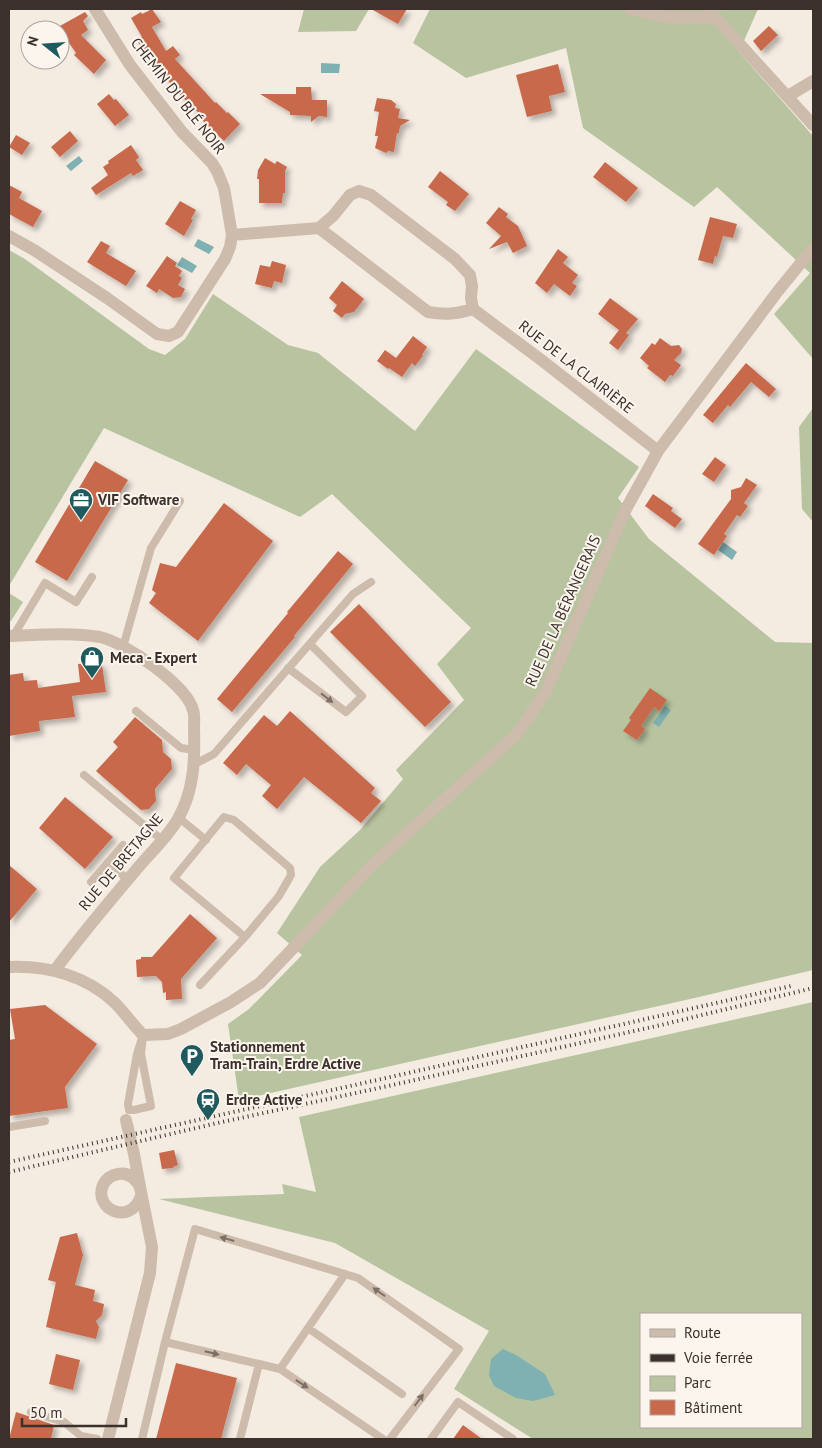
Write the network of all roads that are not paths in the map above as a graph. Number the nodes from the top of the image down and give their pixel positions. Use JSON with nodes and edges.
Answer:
{"nodes":[{"id":1,"x":95,"y":9,"type":"edge"},
{"id":2,"x":630,"y":9,"type":"edge"},
{"id":3,"x":679,"y":13,"type":"edge"},
{"id":4,"x":712,"y":13,"type":"edge"},
{"id":5,"x":813,"y":81,"type":"edge"},
{"id":6,"x":788,"y":96,"type":"junction"},
{"id":7,"x":813,"y":125,"type":"edge"},
{"id":8,"x":319,"y":228,"type":"junction"},
{"id":9,"x":232,"y":234,"type":"junction"},
{"id":10,"x":9,"y":236,"type":"edge"},
{"id":11,"x":813,"y":248,"type":"edge"},
{"id":12,"x":473,"y":309,"type":"junction"},
{"id":13,"x":658,"y":451,"type":"junction"},
{"id":14,"x":180,"y":501,"type":"dead end"},
{"id":15,"x":92,"y":577,"type":"dead end"},
{"id":16,"x":371,"y":582,"type":"dead end"},
{"id":17,"x":11,"y":636,"type":"edge"},
{"id":18,"x":310,"y":644,"type":"junction"},
{"id":19,"x":123,"y":647,"type":"junction"},
{"id":20,"x":288,"y":668,"type":"junction"},
{"id":21,"x":136,"y":711,"type":"dead end"},
{"id":22,"x":195,"y":750,"type":"junction"},
{"id":23,"x":193,"y":765,"type":"junction"},
{"id":24,"x":84,"y":775,"type":"dead end"},
{"id":25,"x":179,"y":818,"type":"junction"},
{"id":26,"x":162,"y":840,"type":"junction"},
{"id":27,"x":206,"y":840,"type":"junction"},
{"id":28,"x":123,"y":845,"type":"dead end"},
{"id":29,"x":108,"y":862,"type":"junction"},
{"id":30,"x":128,"y":880,"type":"junction"},
{"id":31,"x":91,"y":882,"type":"dead end"},
{"id":32,"x":245,"y":937,"type":"junction"},
{"id":33,"x":9,"y":967,"type":"edge"},
{"id":34,"x":55,"y":970,"type":"junction"},
{"id":35,"x":200,"y":985,"type":"dead end"},
{"id":36,"x":143,"y":1035,"type":"junction"},
{"id":37,"x":127,"y":1120,"type":"junction"},
{"id":38,"x":45,"y":1122,"type":"dead end"},
{"id":39,"x":9,"y":1127,"type":"edge"},
{"id":40,"x":345,"y":1274,"type":"junction"},
{"id":41,"x":308,"y":1328,"type":"junction"},
{"id":42,"x":165,"y":1342,"type":"junction"},
{"id":43,"x":258,"y":1364,"type":"junction"},
{"id":44,"x":280,"y":1369,"type":"junction"},
{"id":45,"x":402,"y":1394,"type":"dead end"},
{"id":46,"x":31,"y":1412,"type":"dead end"},
{"id":47,"x":97,"y":1439,"type":"edge"},
{"id":48,"x":108,"y":1439,"type":"edge"},
{"id":49,"x":142,"y":1439,"type":"edge"},
{"id":50,"x":240,"y":1439,"type":"edge"},
{"id":51,"x":383,"y":1439,"type":"edge"},
{"id":52,"x":390,"y":1439,"type":"edge"},
{"id":53,"x":431,"y":1439,"type":"edge"},
{"id":54,"x":513,"y":1439,"type":"edge"}],
"edges":[{"from":1,"to":9,"type":"street","name":"CHEMIN DU BLÉ NOIR"},
{"from":2,"to":3,"type":"street"},
{"from":3,"to":4,"type":"street"},
{"from":4,"to":6,"type":"street"},
{"from":5,"to":6,"type":"street"},
{"from":6,"to":7,"type":"street"},
{"from":8,"to":9,"type":"street"},
{"from":8,"to":12,"type":"street"},
{"from":8,"to":12,"type":"street"},
{"from":9,"to":10,"type":"street","name":"CHEMIN DU BLÉ NOIR"},
{"from":11,"to":13,"type":"street","name":"RUE DE LA BÉRANGERAIS"},
{"from":12,"to":13,"type":"street","name":"RUE DE LA CLAIRIÈRE"},
{"from":13,"to":36,"type":"street","name":"RUE DE LA BÉRANGERAIS"},
{"from":14,"to":19,"type":"lane"},
{"from":15,"to":17,"type":"lane"},
{"from":16,"to":18,"type":"lane"},
{"from":17,"to":19,"type":"street","name":"RUE DE BRETAGNE"},
{"from":18,"to":20,"type":"lane"},
{"from":20,"to":18,"type":"lane","one_way":true},
{"from":19,"to":22,"type":"street","name":"RUE DE BRETAGNE"},
{"from":20,"to":23,"type":"lane"},
{"from":21,"to":22,"type":"lane"},
{"from":22,"to":23,"type":"street","name":"RUE DE BRETAGNE"},
{"from":23,"to":25,"type":"street","name":"RUE DE BRETAGNE"},
{"from":24,"to":26,"type":"lane"},
{"from":25,"to":26,"type":"street","name":"RUE DE BRETAGNE"},
{"from":25,"to":27,"type":"lane"},
{"from":26,"to":30,"type":"street","name":"RUE DE BRETAGNE"},
{"from":27,"to":32,"type":"lane"},
{"from":27,"to":32,"type":"lane"},
{"from":28,"to":29,"type":"lane"},
{"from":29,"to":30,"type":"lane"},
{"from":29,"to":31,"type":"lane"},
{"from":30,"to":34,"type":"street","name":"RUE DE BRETAGNE"},
{"from":32,"to":35,"type":"lane"},
{"from":33,"to":34,"type":"street"},
{"from":34,"to":36,"type":"street"},
{"from":36,"to":37,"type":"lane"},
{"from":36,"to":37,"type":"lane"},
{"from":37,"to":48,"type":"street"},
{"from":38,"to":39,"type":"lane"},
{"from":40,"to":41,"type":"lane"},
{"from":40,"to":42,"type":"lane","one_way":true},
{"from":52,"to":40,"type":"lane","one_way":true},
{"from":41,"to":44,"type":"lane"},
{"from":41,"to":45,"type":"lane"},
{"from":42,"to":43,"type":"lane","one_way":true},
{"from":42,"to":49,"type":"lane"},
{"from":43,"to":44,"type":"lane"},
{"from":43,"to":50,"type":"lane"},
{"from":44,"to":51,"type":"lane","one_way":true},
{"from":46,"to":47,"type":"lane"},
{"from":53,"to":54,"type":"lane"}]}
